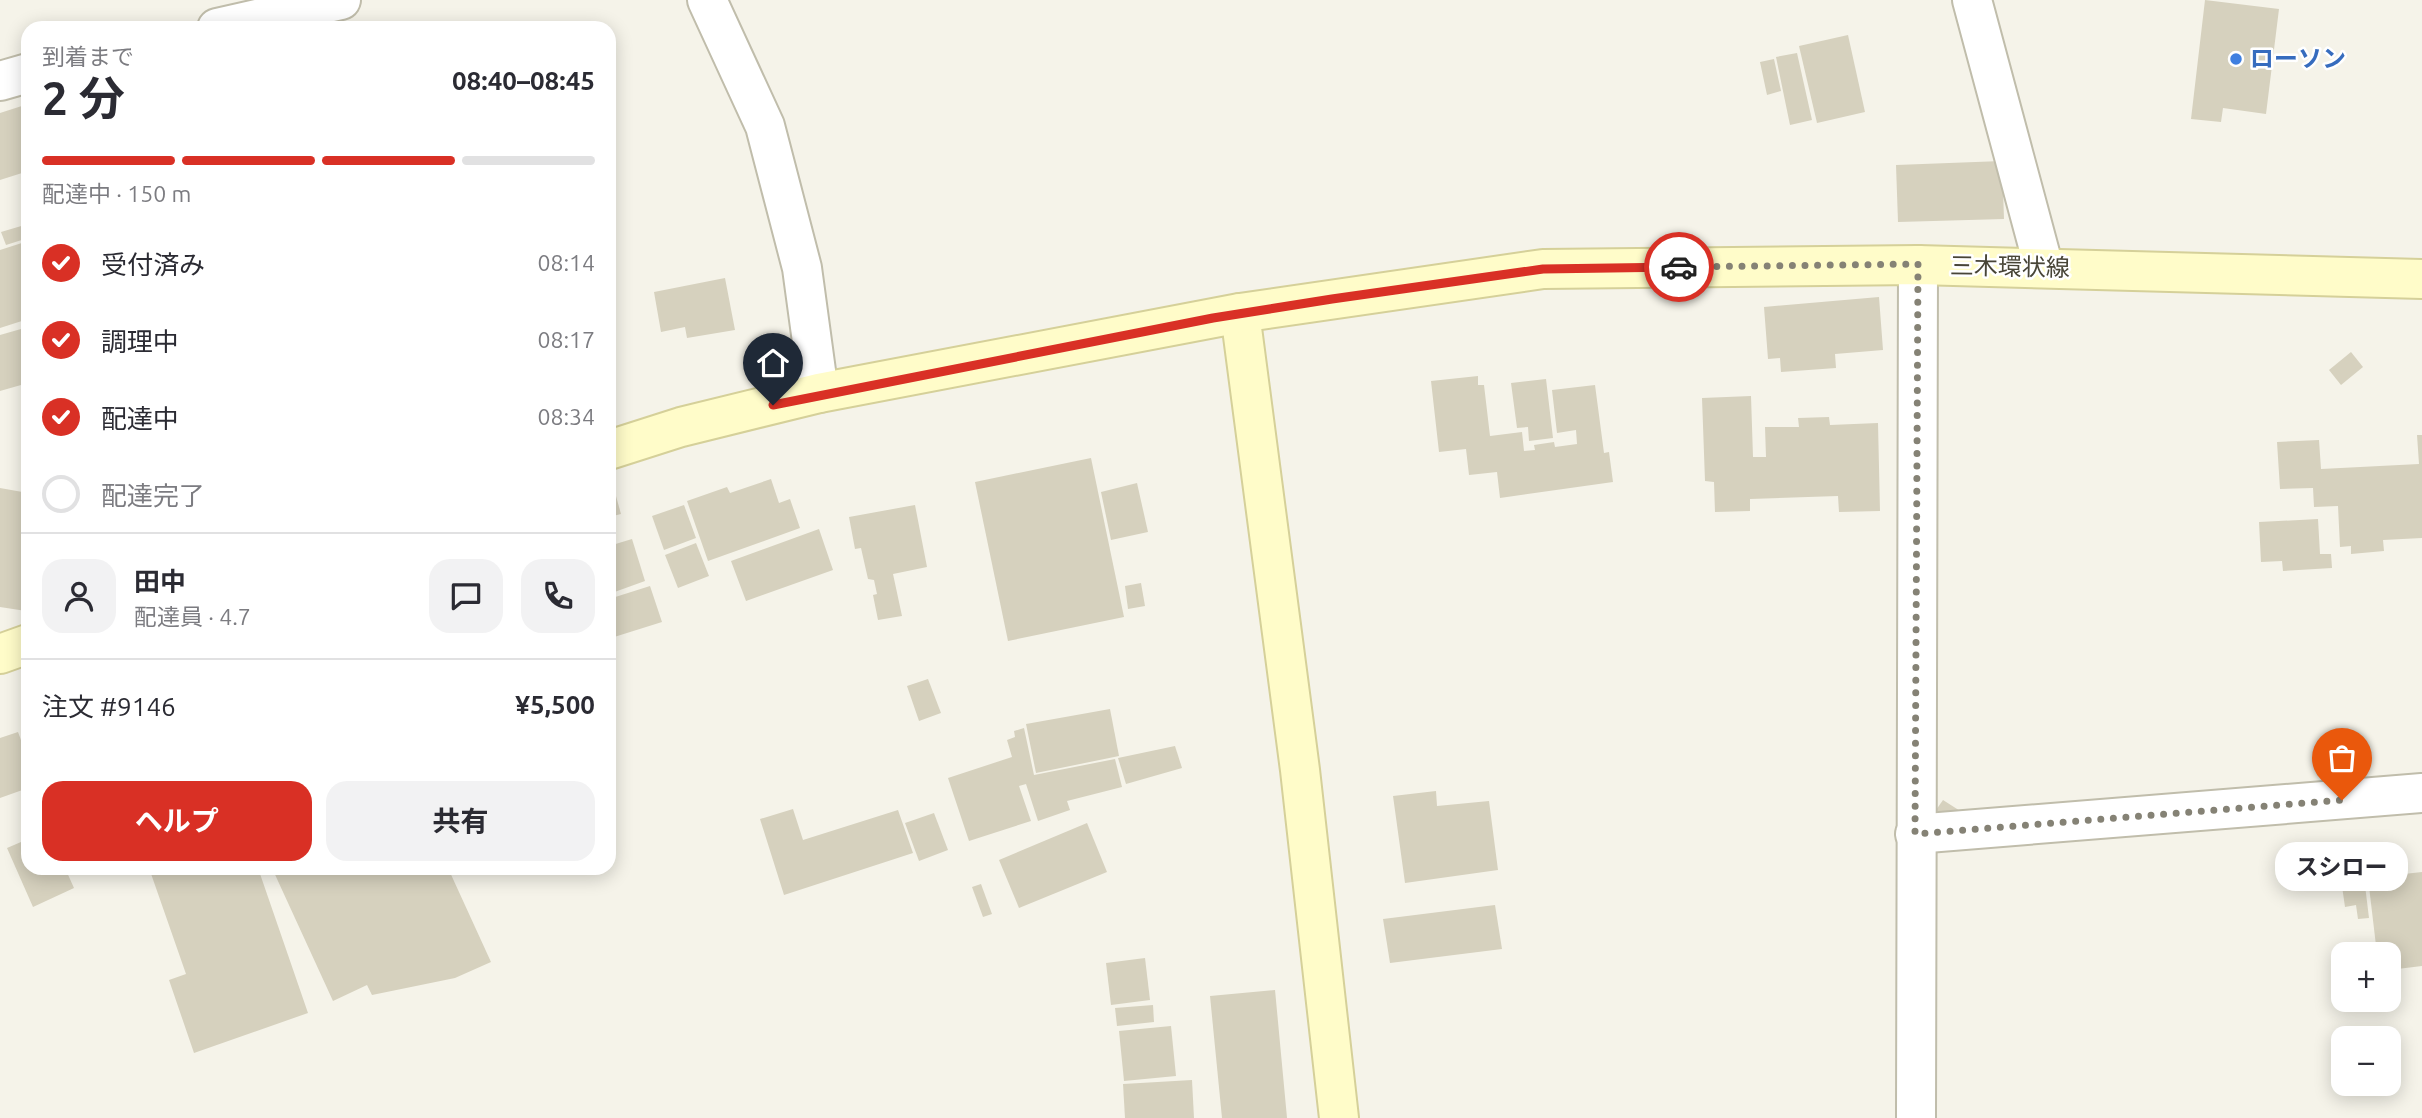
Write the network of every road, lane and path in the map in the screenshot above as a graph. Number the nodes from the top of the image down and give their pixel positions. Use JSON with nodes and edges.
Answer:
{"nodes":[{"id":1,"x":341,"y":0,"type":"edge"},
{"id":2,"x":707,"y":0,"type":"edge"},
{"id":3,"x":1972,"y":0,"type":"edge"},
{"id":4,"x":248,"y":21,"type":"edge"},
{"id":5,"x":21,"y":75,"type":"edge"},
{"id":6,"x":0,"y":82,"type":"edge"},
{"id":7,"x":1918,"y":264,"type":"junction"},
{"id":8,"x":2044,"y":268,"type":"junction"},
{"id":9,"x":2422,"y":279,"type":"edge"},
{"id":10,"x":1240,"y":313,"type":"junction"},
{"id":11,"x":818,"y":393,"type":"junction"},
{"id":12,"x":616,"y":448,"type":"edge"},
{"id":13,"x":21,"y":646,"type":"edge"},
{"id":14,"x":0,"y":654,"type":"edge"},
{"id":15,"x":2422,"y":793,"type":"edge"},
{"id":16,"x":1915,"y":834,"type":"junction"},
{"id":17,"x":1339,"y":1118,"type":"edge"},
{"id":18,"x":1916,"y":1118,"type":"edge"}],
"edges":[{"from":1,"to":4,"type":"street"},
{"from":2,"to":11,"type":"street"},
{"from":3,"to":8,"type":"street"},
{"from":5,"to":6,"type":"street"},
{"from":7,"to":8,"type":"main road","name":"三木環状線"},
{"from":7,"to":10,"type":"main road","name":"三木環状線"},
{"from":7,"to":16,"type":"street"},
{"from":8,"to":9,"type":"main road","name":"三木環状線"},
{"from":10,"to":11,"type":"main road","name":"三木環状線"},
{"from":10,"to":17,"type":"main road"},
{"from":11,"to":12,"type":"main road","name":"三木環状線"},
{"from":13,"to":14,"type":"main road"},
{"from":15,"to":16,"type":"street"},
{"from":16,"to":18,"type":"street"}]}
